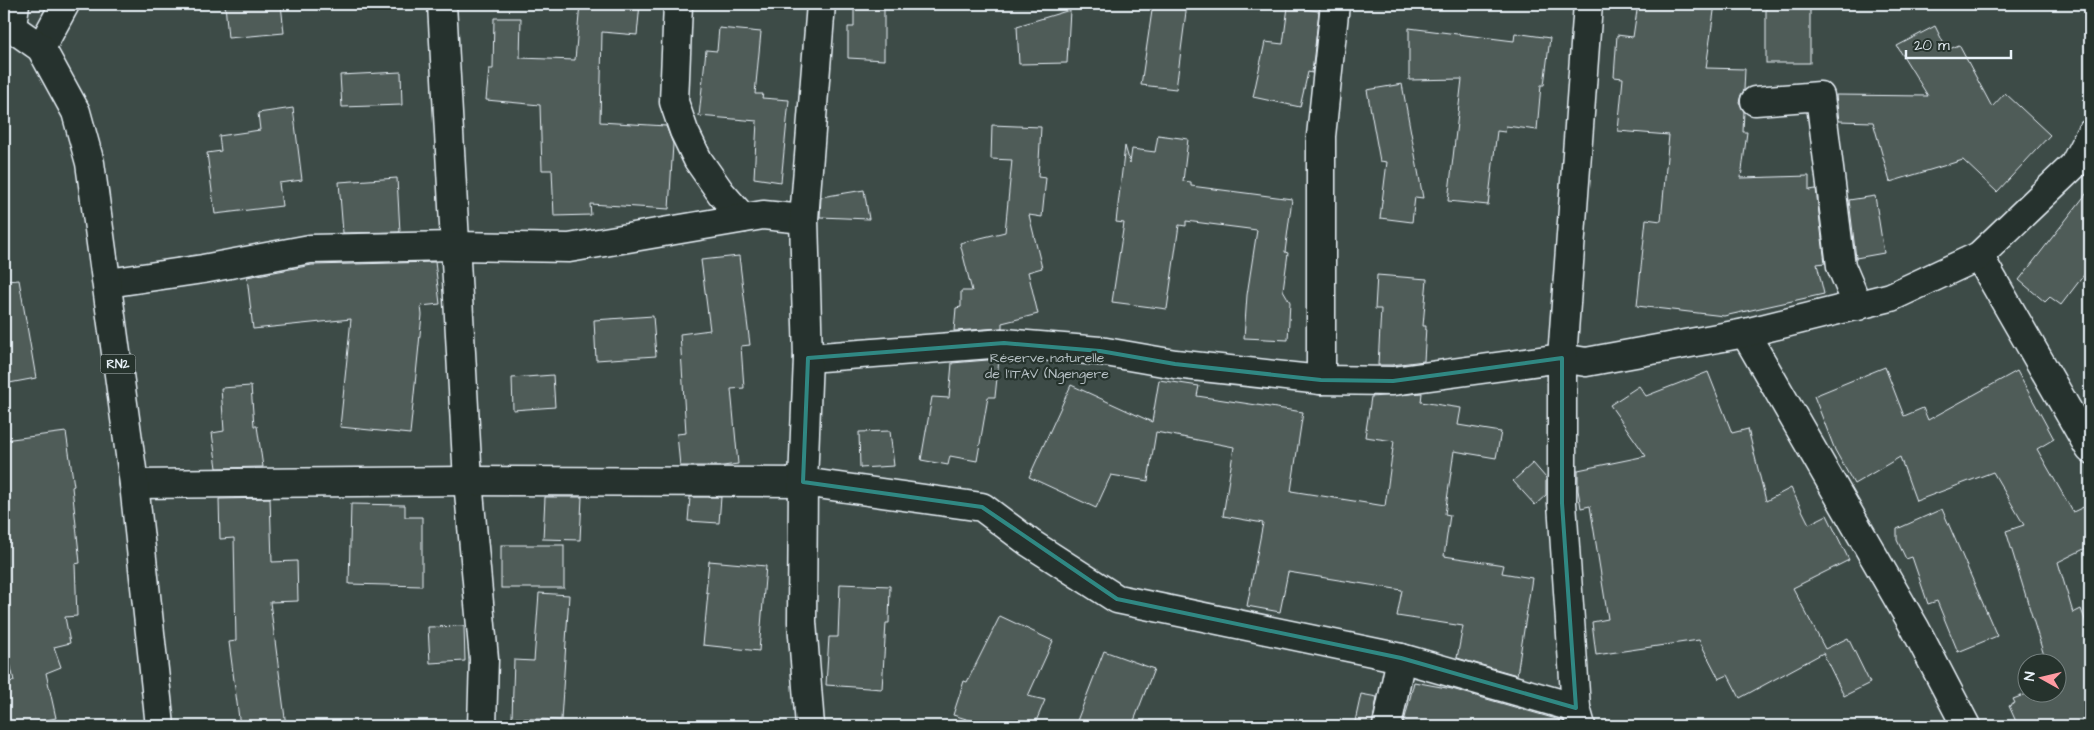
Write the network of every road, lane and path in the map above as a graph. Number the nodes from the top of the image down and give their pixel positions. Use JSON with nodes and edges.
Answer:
{"nodes":[{"id":1,"x":64,"y":4,"type":"edge"},
{"id":2,"x":442,"y":4,"type":"edge"},
{"id":3,"x":678,"y":4,"type":"edge"},
{"id":4,"x":821,"y":4,"type":"edge"},
{"id":5,"x":1335,"y":4,"type":"edge"},
{"id":6,"x":1588,"y":4,"type":"edge"},
{"id":7,"x":10,"y":17,"type":"edge"},
{"id":8,"x":41,"y":48,"type":"junction"},
{"id":9,"x":1754,"y":100,"type":"dead end"},
{"id":10,"x":2090,"y":134,"type":"edge"},
{"id":11,"x":743,"y":218,"type":"junction"},
{"id":12,"x":804,"y":219,"type":"junction"},
{"id":13,"x":454,"y":246,"type":"junction"},
{"id":14,"x":1979,"y":256,"type":"junction"},
{"id":15,"x":108,"y":283,"type":"junction"},
{"id":16,"x":1858,"y":306,"type":"junction"},
{"id":17,"x":1745,"y":333,"type":"junction"},
{"id":18,"x":808,"y":358,"type":"junction"},
{"id":19,"x":1562,"y":358,"type":"junction"},
{"id":20,"x":1321,"y":380,"type":"junction"},
{"id":21,"x":2090,"y":449,"type":"edge"},
{"id":22,"x":468,"y":481,"type":"junction"},
{"id":23,"x":803,"y":482,"type":"junction"},
{"id":24,"x":134,"y":484,"type":"junction"},
{"id":25,"x":1401,"y":658,"type":"junction"},
{"id":26,"x":1579,"y":717,"type":"edge"},
{"id":27,"x":160,"y":726,"type":"edge"},
{"id":28,"x":482,"y":726,"type":"edge"},
{"id":29,"x":810,"y":726,"type":"edge"},
{"id":30,"x":1387,"y":726,"type":"edge"},
{"id":31,"x":1966,"y":726,"type":"edge"}],
"edges":[{"from":1,"to":8,"type":"main road"},
{"from":2,"to":13,"type":"main road"},
{"from":3,"to":11,"type":"main road"},
{"from":4,"to":12,"type":"main road"},
{"from":5,"to":20,"type":"main road"},
{"from":6,"to":19,"type":"main road"},
{"from":7,"to":8,"type":"main road","number":"RN2"},
{"from":8,"to":15,"type":"main road","number":"RN2"},
{"from":9,"to":16,"type":"main road"},
{"from":10,"to":14,"type":"main road"},
{"from":11,"to":12,"type":"main road"},
{"from":11,"to":13,"type":"main road"},
{"from":12,"to":18,"type":"main road"},
{"from":13,"to":15,"type":"main road"},
{"from":13,"to":22,"type":"main road"},
{"from":14,"to":16,"type":"main road"},
{"from":14,"to":21,"type":"main road"},
{"from":15,"to":24,"type":"main road","number":"RN2"},
{"from":16,"to":17,"type":"main road"},
{"from":17,"to":19,"type":"main road"},
{"from":17,"to":31,"type":"main road"},
{"from":18,"to":20,"type":"main road"},
{"from":18,"to":23,"type":"main road"},
{"from":19,"to":20,"type":"main road"},
{"from":19,"to":26,"type":"main road"},
{"from":22,"to":23,"type":"main road"},
{"from":22,"to":24,"type":"main road"},
{"from":22,"to":28,"type":"main road"},
{"from":23,"to":25,"type":"main road"},
{"from":23,"to":29,"type":"main road"},
{"from":24,"to":27,"type":"main road","number":"RN2"},
{"from":25,"to":26,"type":"main road"},
{"from":25,"to":30,"type":"main road"}]}
